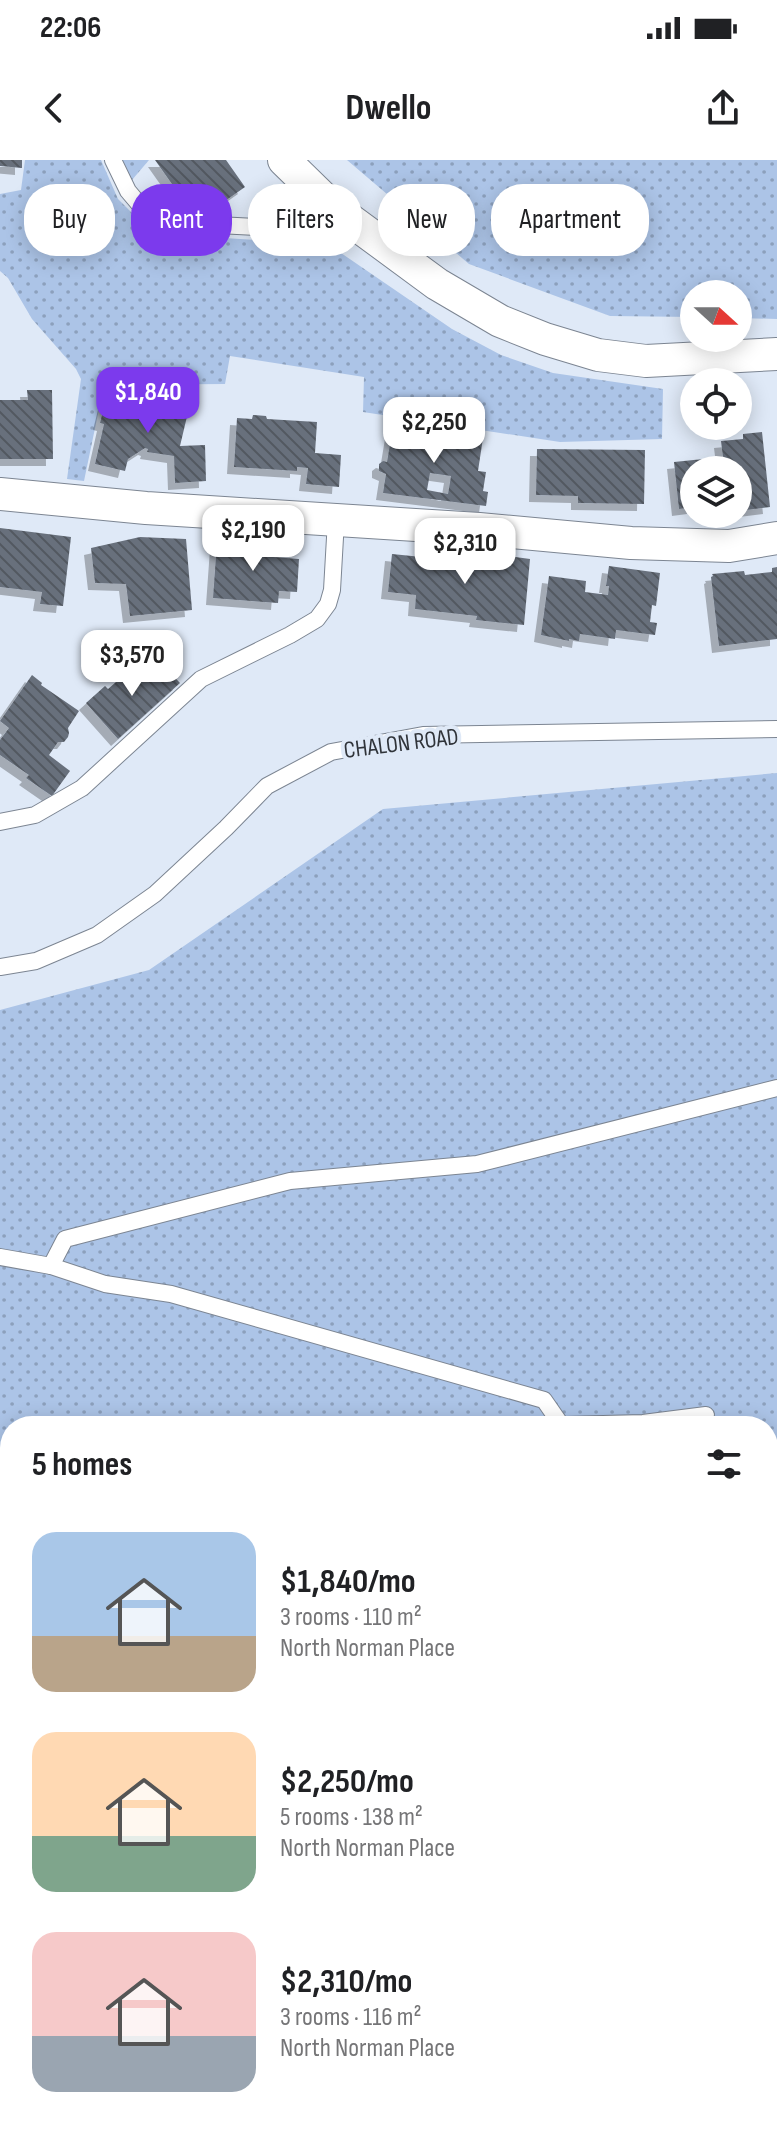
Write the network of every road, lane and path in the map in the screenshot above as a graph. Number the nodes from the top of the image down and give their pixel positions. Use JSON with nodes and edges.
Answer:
{"nodes":[{"id":1,"x":113,"y":160,"type":"edge"},
{"id":2,"x":284,"y":160,"type":"edge"},
{"id":3,"x":309,"y":184,"type":"edge"},
{"id":4,"x":248,"y":227,"type":"edge"},
{"id":5,"x":362,"y":229,"type":"edge"},
{"id":6,"x":777,"y":354,"type":"edge"},
{"id":7,"x":0,"y":494,"type":"edge"},
{"id":8,"x":336,"y":520,"type":"junction"},
{"id":9,"x":777,"y":538,"type":"edge"},
{"id":10,"x":777,"y":729,"type":"edge"},
{"id":11,"x":0,"y":822,"type":"edge"},
{"id":12,"x":0,"y":967,"type":"edge"},
{"id":13,"x":777,"y":1088,"type":"edge"},
{"id":14,"x":0,"y":1257,"type":"edge"},
{"id":15,"x":51,"y":1266,"type":"junction"},
{"id":16,"x":706,"y":1415,"type":"dead end"},
{"id":17,"x":556,"y":1416,"type":"edge"},
{"id":18,"x":699,"y":1416,"type":"edge"}],
"edges":[{"from":1,"to":4,"type":"lane"},
{"from":2,"to":3,"type":"street"},
{"from":5,"to":6,"type":"street"},
{"from":7,"to":8,"type":"street"},
{"from":8,"to":9,"type":"street"},
{"from":8,"to":11,"type":"lane"},
{"from":10,"to":12,"type":"lane","name":"CHALON ROAD"},
{"from":13,"to":15,"type":"lane"},
{"from":14,"to":15,"type":"lane"},
{"from":15,"to":17,"type":"lane"},
{"from":16,"to":18,"type":"lane"}]}
